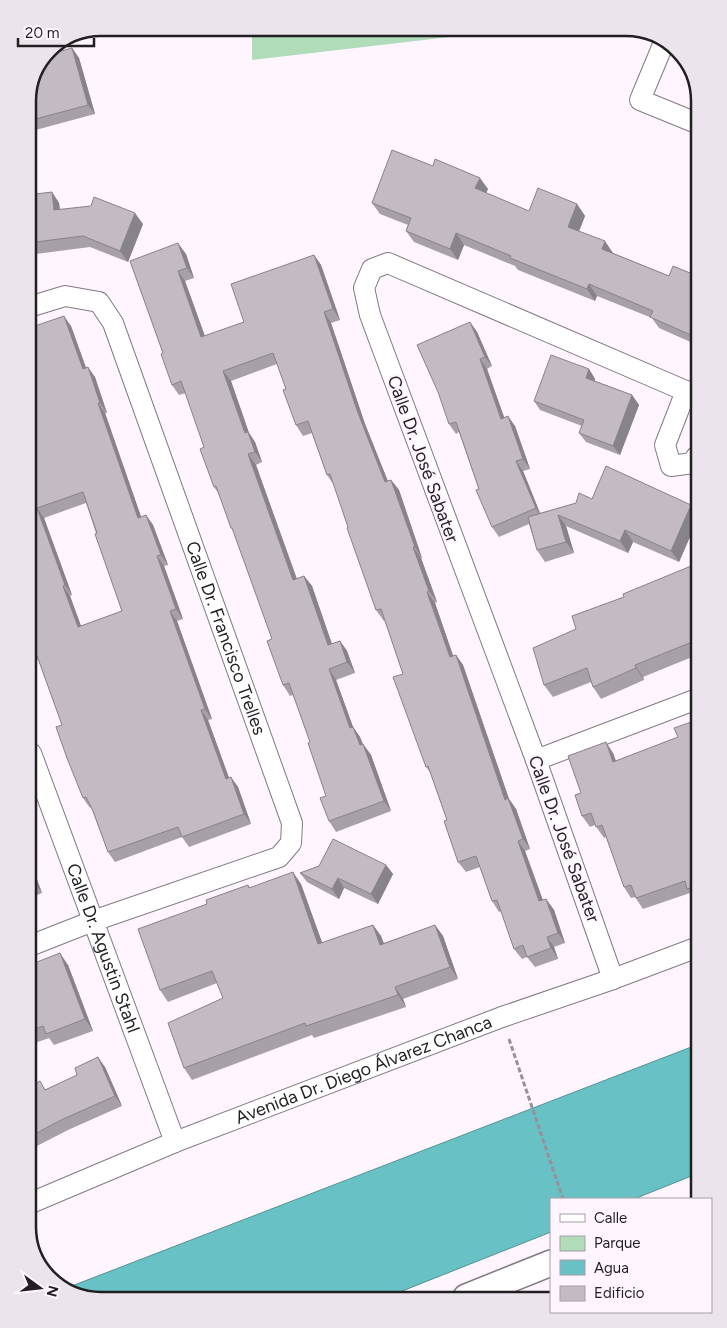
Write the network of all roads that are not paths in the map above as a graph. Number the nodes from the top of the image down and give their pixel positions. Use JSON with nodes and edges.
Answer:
{"nodes":[{"id":1,"x":662,"y":47,"type":"edge"},
{"id":2,"x":691,"y":121,"type":"edge"},
{"id":3,"x":36,"y":305,"type":"edge"},
{"id":4,"x":691,"y":393,"type":"edge"},
{"id":5,"x":691,"y":463,"type":"edge"},
{"id":6,"x":691,"y":701,"type":"edge"},
{"id":7,"x":536,"y":760,"type":"junction"},
{"id":8,"x":36,"y":767,"type":"edge"},
{"id":9,"x":93,"y":921,"type":"junction"},
{"id":10,"x":36,"y":943,"type":"edge"},
{"id":11,"x":691,"y":950,"type":"edge"},
{"id":12,"x":613,"y":979,"type":"junction"},
{"id":13,"x":175,"y":1142,"type":"junction"},
{"id":14,"x":36,"y":1201,"type":"edge"},
{"id":15,"x":550,"y":1263,"type":"edge"},
{"id":16,"x":478,"y":1292,"type":"edge"}],
"edges":[{"from":1,"to":2,"type":"street"},
{"from":3,"to":9,"type":"street","name":"Calle Dr. Francisco Trelles"},
{"from":4,"to":5,"type":"street"},
{"from":4,"to":7,"type":"street","name":"Calle Dr. José Sabater"},
{"from":6,"to":7,"type":"street"},
{"from":7,"to":12,"type":"street","name":"Calle Dr. José Sabater"},
{"from":8,"to":9,"type":"street","name":"Calle Dr. Agustin Stahl"},
{"from":9,"to":10,"type":"street","name":"Calle Dr. Francisco Trelles"},
{"from":9,"to":13,"type":"street","name":"Calle Dr. Agustin Stahl"},
{"from":11,"to":12,"type":"street","name":"Avenida Dr. Diego Álvarez Chanca"},
{"from":12,"to":13,"type":"street","name":"Avenida Dr. Diego Álvarez Chanca"},
{"from":13,"to":14,"type":"street","name":"Avenida Dr. Diego Álvarez Chanca"},
{"from":15,"to":16,"type":"street"}]}
